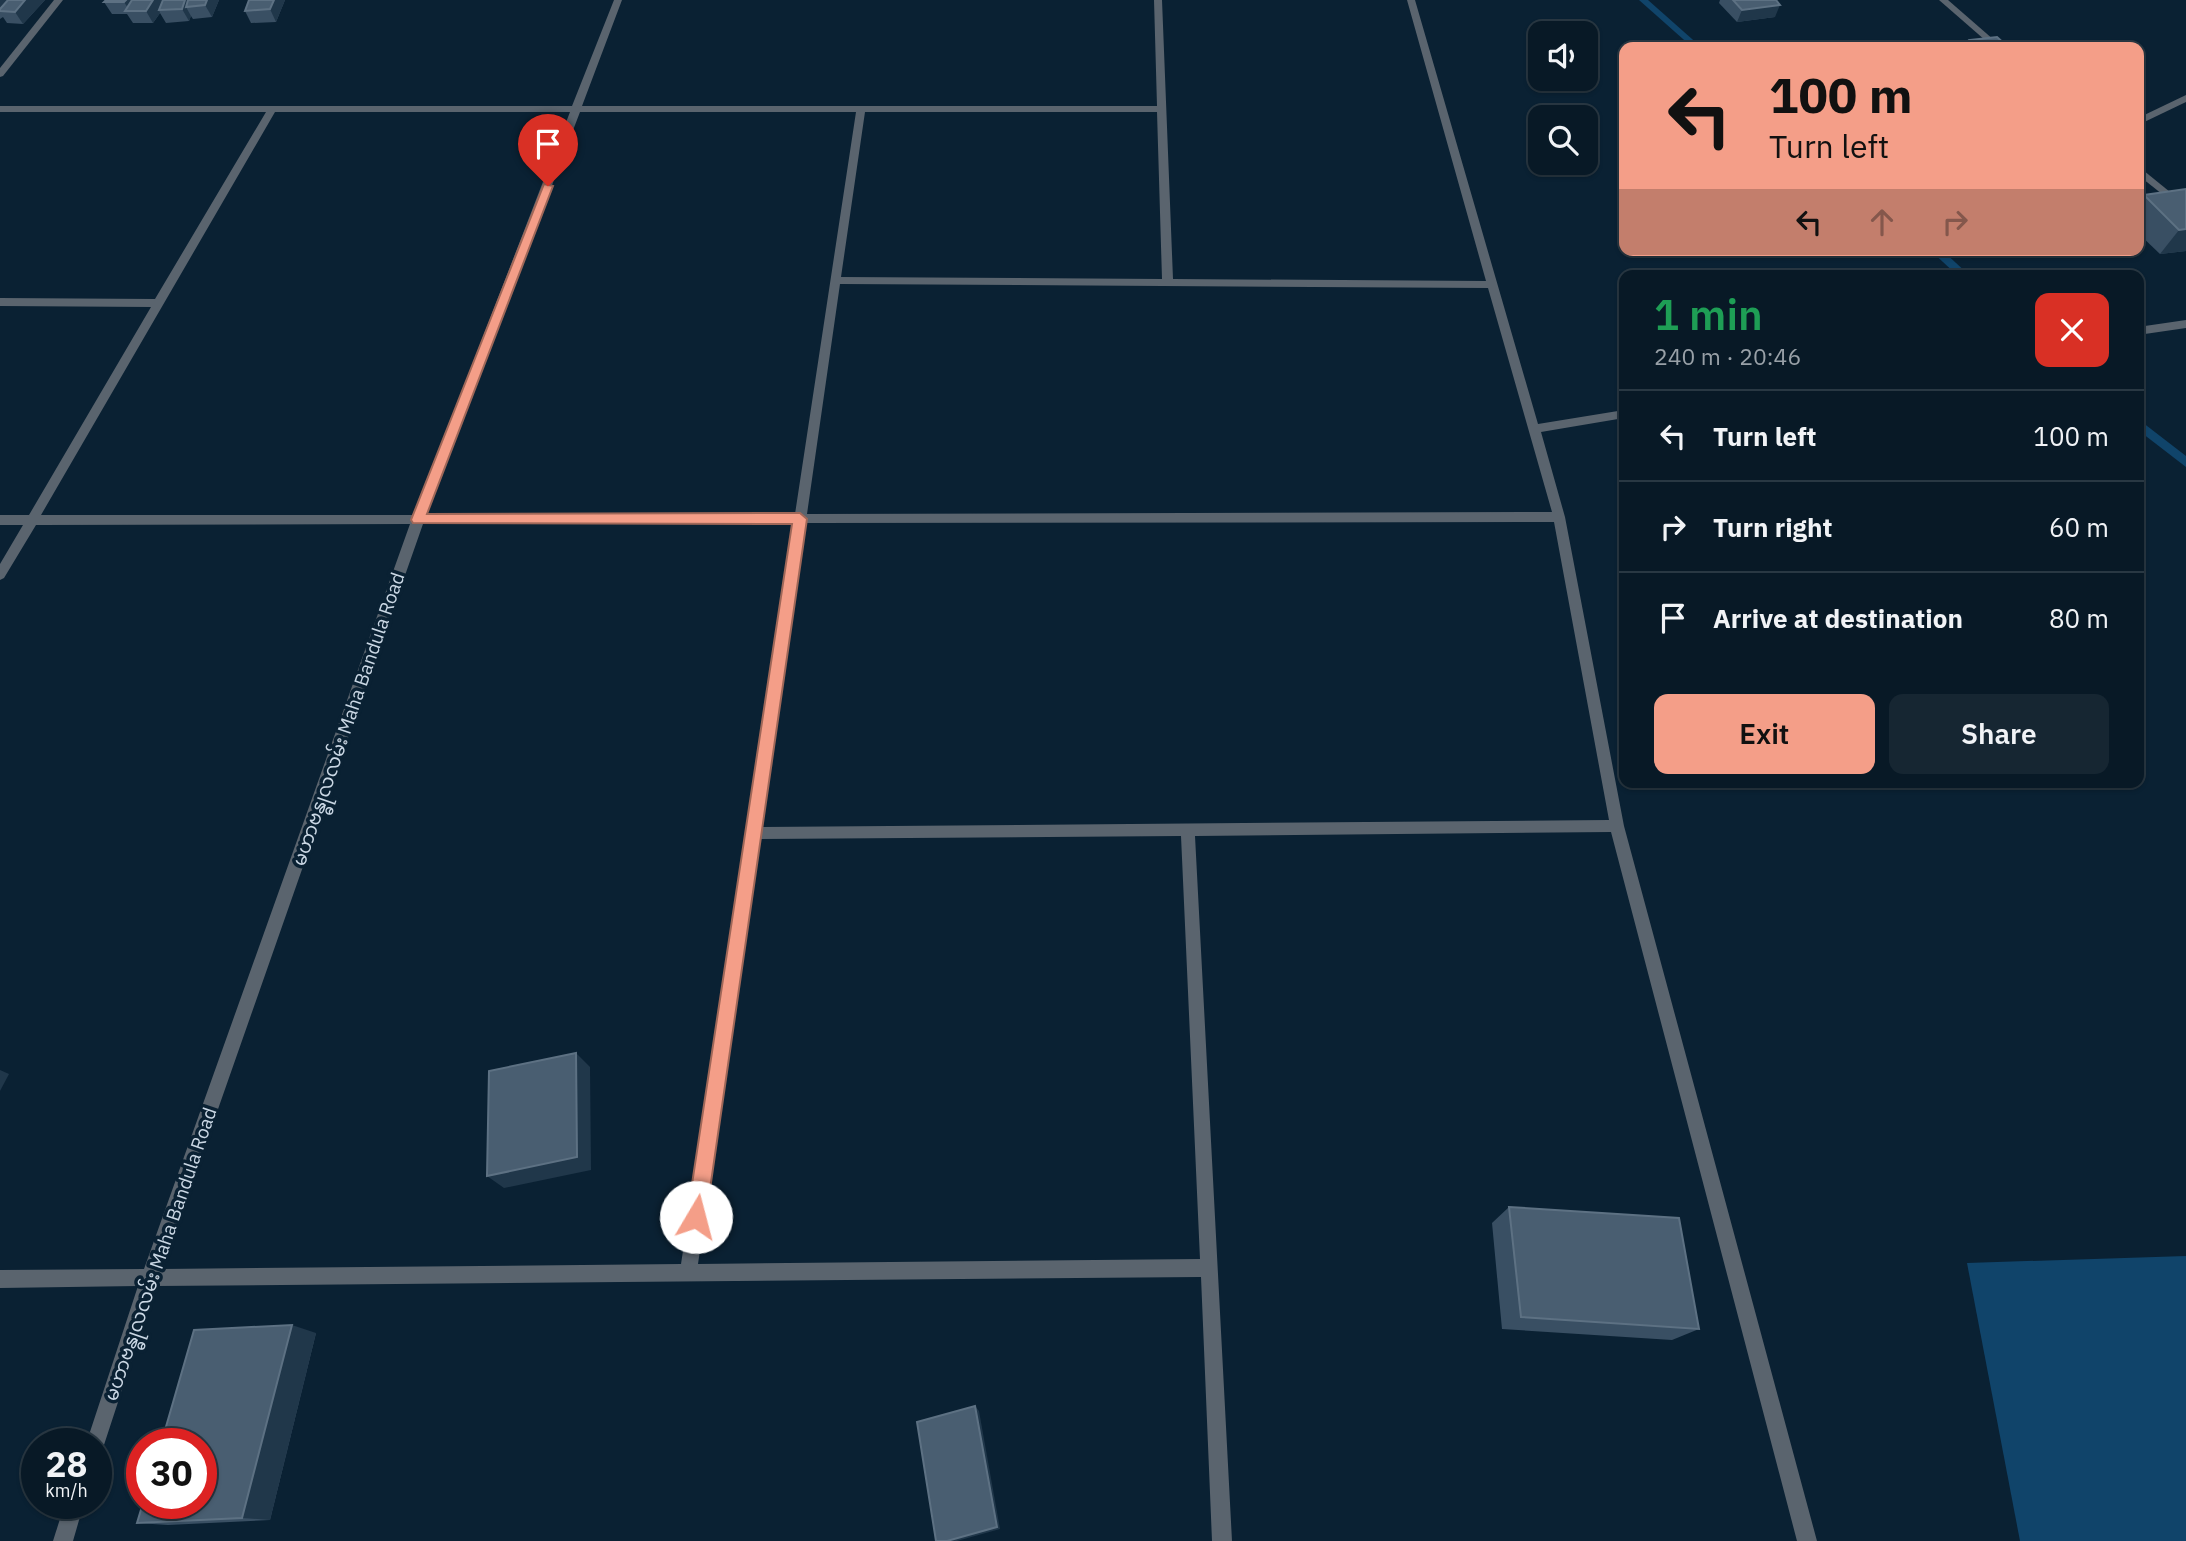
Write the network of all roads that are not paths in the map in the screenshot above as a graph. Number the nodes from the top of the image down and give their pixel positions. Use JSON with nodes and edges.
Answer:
{"nodes":[{"id":1,"x":58,"y":0,"type":"edge"},
{"id":2,"x":618,"y":0,"type":"edge"},
{"id":3,"x":1158,"y":0,"type":"edge"},
{"id":4,"x":1412,"y":0,"type":"edge"},
{"id":5,"x":1943,"y":0,"type":"edge"},
{"id":6,"x":1992,"y":42,"type":"edge"},
{"id":7,"x":0,"y":74,"type":"edge"},
{"id":8,"x":2186,"y":99,"type":"edge"},
{"id":9,"x":0,"y":109,"type":"edge"},
{"id":10,"x":272,"y":109,"type":"junction"},
{"id":11,"x":578,"y":109,"type":"junction"},
{"id":12,"x":861,"y":109,"type":"junction"},
{"id":13,"x":1161,"y":110,"type":"junction"},
{"id":14,"x":2144,"y":119,"type":"edge"},
{"id":15,"x":2144,"y":174,"type":"edge"},
{"id":16,"x":2186,"y":210,"type":"edge"},
{"id":17,"x":835,"y":280,"type":"junction"},
{"id":18,"x":1168,"y":284,"type":"junction"},
{"id":19,"x":1493,"y":285,"type":"junction"},
{"id":20,"x":0,"y":302,"type":"edge"},
{"id":21,"x":159,"y":303,"type":"junction"},
{"id":22,"x":2186,"y":324,"type":"edge"},
{"id":23,"x":2144,"y":330,"type":"edge"},
{"id":24,"x":1619,"y":415,"type":"edge"},
{"id":25,"x":1533,"y":429,"type":"junction"},
{"id":26,"x":1559,"y":517,"type":"junction"},
{"id":27,"x":800,"y":519,"type":"junction"},
{"id":28,"x":0,"y":520,"type":"edge"},
{"id":29,"x":32,"y":520,"type":"junction"},
{"id":30,"x":418,"y":520,"type":"junction"},
{"id":31,"x":0,"y":575,"type":"edge"},
{"id":32,"x":1617,"y":826,"type":"junction"},
{"id":33,"x":1188,"y":830,"type":"junction"},
{"id":34,"x":754,"y":834,"type":"junction"},
{"id":35,"x":1209,"y":1268,"type":"junction"},
{"id":36,"x":688,"y":1272,"type":"junction"},
{"id":37,"x":150,"y":1277,"type":"junction"},
{"id":38,"x":0,"y":1279,"type":"edge"},
{"id":39,"x":100,"y":1428,"type":"edge"},
{"id":40,"x":70,"y":1519,"type":"edge"},
{"id":41,"x":63,"y":1541,"type":"edge"},
{"id":42,"x":1222,"y":1541,"type":"edge"},
{"id":43,"x":1807,"y":1541,"type":"edge"}],
"edges":[{"from":1,"to":7,"type":"street"},
{"from":2,"to":11,"type":"street","name":"မဟာဗန္ဓုလလမ်း Maha Bandula Road"},
{"from":3,"to":13,"type":"street"},
{"from":4,"to":19,"type":"street"},
{"from":5,"to":6,"type":"street"},
{"from":8,"to":14,"type":"street"},
{"from":9,"to":10,"type":"street"},
{"from":10,"to":11,"type":"street"},
{"from":10,"to":21,"type":"street"},
{"from":11,"to":12,"type":"street"},
{"from":11,"to":30,"type":"street","name":"မဟာဗန္ဓုလလမ်း Maha Bandula Road"},
{"from":12,"to":13,"type":"street"},
{"from":12,"to":17,"type":"street"},
{"from":13,"to":18,"type":"street"},
{"from":15,"to":16,"type":"street"},
{"from":17,"to":18,"type":"street"},
{"from":17,"to":27,"type":"street"},
{"from":18,"to":19,"type":"street"},
{"from":19,"to":25,"type":"street"},
{"from":20,"to":21,"type":"street"},
{"from":21,"to":29,"type":"street"},
{"from":22,"to":23,"type":"street"},
{"from":24,"to":25,"type":"street"},
{"from":25,"to":26,"type":"street"},
{"from":26,"to":27,"type":"street"},
{"from":26,"to":32,"type":"street"},
{"from":27,"to":30,"type":"street"},
{"from":27,"to":34,"type":"street"},
{"from":28,"to":29,"type":"street"},
{"from":29,"to":30,"type":"street"},
{"from":29,"to":31,"type":"street"},
{"from":30,"to":37,"type":"street","name":"မဟာဗန္ဓုလလမ်း Maha Bandula Road"},
{"from":32,"to":33,"type":"street"},
{"from":32,"to":43,"type":"street"},
{"from":33,"to":34,"type":"street"},
{"from":33,"to":35,"type":"street"},
{"from":34,"to":36,"type":"street"},
{"from":35,"to":36,"type":"street"},
{"from":35,"to":42,"type":"street"},
{"from":36,"to":37,"type":"street"},
{"from":37,"to":38,"type":"street"},
{"from":37,"to":39,"type":"street","name":"မဟာဗန္ဓုလလမ်း Maha Bandula Road"},
{"from":40,"to":41,"type":"street"}]}
